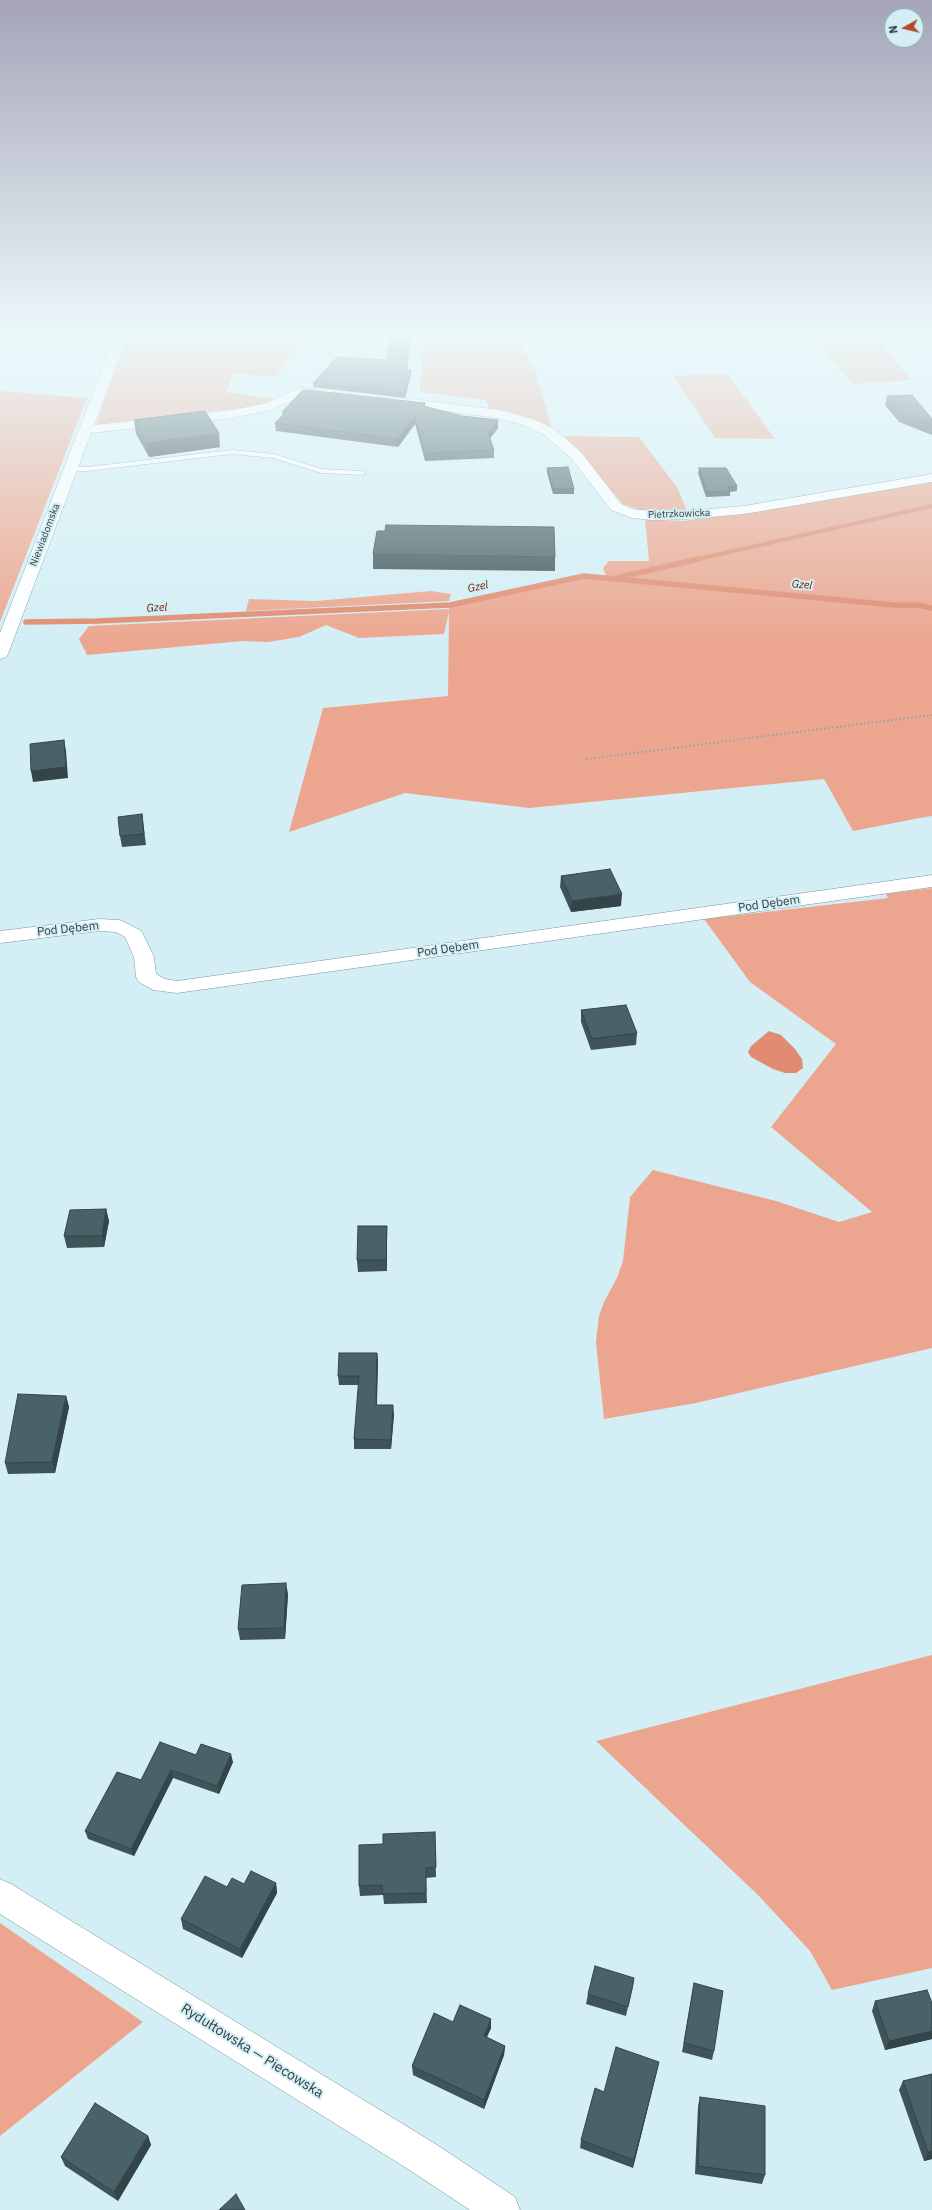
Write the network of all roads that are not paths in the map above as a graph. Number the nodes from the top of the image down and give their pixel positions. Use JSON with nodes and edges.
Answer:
{"nodes":[{"id":1,"x":83,"y":437,"type":"edge"},
{"id":2,"x":555,"y":437,"type":"edge"},
{"id":3,"x":70,"y":469,"type":"junction"},
{"id":4,"x":362,"y":473,"type":"dead end"},
{"id":5,"x":932,"y":478,"type":"edge"},
{"id":6,"x":0,"y":654,"type":"edge"},
{"id":7,"x":932,"y":882,"type":"edge"},
{"id":8,"x":0,"y":937,"type":"edge"},
{"id":9,"x":0,"y":1895,"type":"edge"},
{"id":10,"x":502,"y":2210,"type":"edge"}],
"edges":[{"from":1,"to":3,"type":"street","name":"Niewiadomska"},
{"from":2,"to":5,"type":"street","name":"Pietrzkowicka"},
{"from":3,"to":4,"type":"lane"},
{"from":3,"to":6,"type":"street","name":"Niewiadomska"},
{"from":7,"to":8,"type":"street","name":"Pod Dębem"},
{"from":9,"to":10,"type":"street","name":"Rydułtowska — Piecowska"}]}
